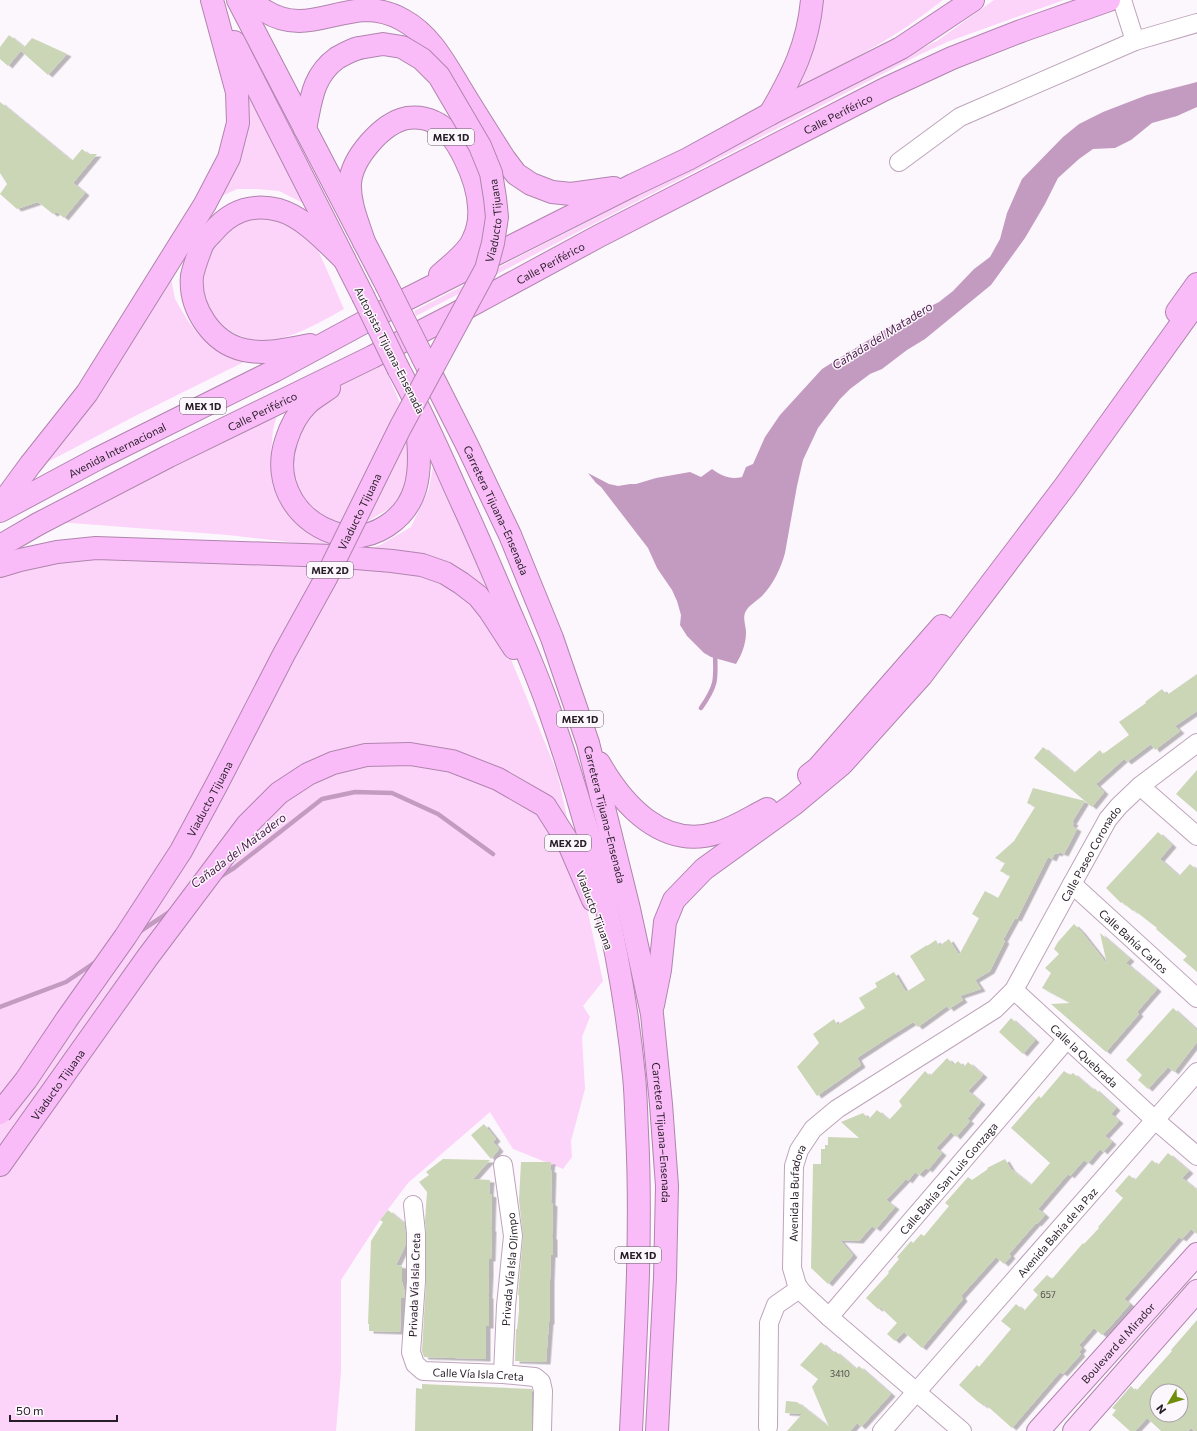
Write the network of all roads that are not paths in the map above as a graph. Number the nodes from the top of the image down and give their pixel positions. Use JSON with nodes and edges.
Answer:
{"nodes":[{"id":1,"x":212,"y":0,"type":"edge"},
{"id":2,"x":238,"y":0,"type":"edge"},
{"id":3,"x":251,"y":0,"type":"edge"},
{"id":4,"x":812,"y":0,"type":"edge"},
{"id":5,"x":973,"y":0,"type":"edge"},
{"id":6,"x":1109,"y":0,"type":"edge"},
{"id":7,"x":1122,"y":0,"type":"edge"},
{"id":8,"x":1197,"y":23,"type":"edge"},
{"id":9,"x":1135,"y":41,"type":"junction"},
{"id":10,"x":770,"y":114,"type":"junction"},
{"id":11,"x":305,"y":129,"type":"junction"},
{"id":12,"x":899,"y":162,"type":"dead end"},
{"id":13,"x":632,"y":185,"type":"junction"},
{"id":14,"x":364,"y":242,"type":"junction"},
{"id":15,"x":344,"y":259,"type":"junction"},
{"id":16,"x":1197,"y":284,"type":"edge"},
{"id":17,"x":405,"y":300,"type":"junction"},
{"id":18,"x":1197,"y":302,"type":"edge"},
{"id":19,"x":327,"y":342,"type":"junction"},
{"id":20,"x":372,"y":357,"type":"junction"},
{"id":21,"x":416,"y":401,"type":"junction"},
{"id":22,"x":0,"y":506,"type":"edge"},
{"id":23,"x":0,"y":511,"type":"edge"},
{"id":24,"x":0,"y":546,"type":"edge"},
{"id":25,"x":0,"y":566,"type":"edge"},
{"id":26,"x":549,"y":709,"type":"junction"},
{"id":27,"x":588,"y":743,"type":"junction"},
{"id":28,"x":1197,"y":743,"type":"edge"},
{"id":29,"x":1140,"y":786,"type":"junction"},
{"id":30,"x":1197,"y":836,"type":"edge"},
{"id":31,"x":1072,"y":884,"type":"junction"},
{"id":32,"x":621,"y":980,"type":"junction"},
{"id":33,"x":1014,"y":990,"type":"junction"},
{"id":34,"x":1197,"y":998,"type":"edge"},
{"id":35,"x":652,"y":1014,"type":"junction"},
{"id":36,"x":1067,"y":1039,"type":"junction"},
{"id":37,"x":1197,"y":1072,"type":"edge"},
{"id":38,"x":0,"y":1113,"type":"edge"},
{"id":39,"x":1155,"y":1120,"type":"junction"},
{"id":40,"x":1197,"y":1156,"type":"edge"},
{"id":41,"x":0,"y":1165,"type":"edge"},
{"id":42,"x":503,"y":1165,"type":"dead end"},
{"id":43,"x":413,"y":1205,"type":"dead end"},
{"id":44,"x":1197,"y":1254,"type":"edge"},
{"id":45,"x":799,"y":1289,"type":"junction"},
{"id":46,"x":1197,"y":1290,"type":"edge"},
{"id":47,"x":829,"y":1317,"type":"junction"},
{"id":48,"x":415,"y":1364,"type":"joint"},
{"id":49,"x":503,"y":1374,"type":"junction"},
{"id":50,"x":916,"y":1392,"type":"junction"},
{"id":51,"x":768,"y":1427,"type":"dead end"},
{"id":52,"x":542,"y":1431,"type":"edge"},
{"id":53,"x":631,"y":1431,"type":"edge"},
{"id":54,"x":657,"y":1431,"type":"edge"},
{"id":55,"x":882,"y":1431,"type":"edge"},
{"id":56,"x":962,"y":1431,"type":"edge"},
{"id":57,"x":1038,"y":1431,"type":"edge"},
{"id":58,"x":1074,"y":1431,"type":"edge"}],
"edges":[{"from":1,"to":15,"type":"highway","name":"Autopista Tijuana-Ensenada"},
{"from":1,"to":22,"type":"highway"},
{"from":2,"to":11,"type":"highway"},
{"from":3,"to":13,"type":"highway"},
{"from":4,"to":10,"type":"highway"},
{"from":5,"to":10,"type":"highway"},
{"from":6,"to":20,"type":"highway","name":"Calle Periférico"},
{"from":7,"to":9,"type":"street"},
{"from":8,"to":9,"type":"street"},
{"from":9,"to":12,"type":"street"},
{"from":10,"to":13,"type":"highway"},
{"from":11,"to":14,"type":"highway"},
{"from":11,"to":38,"type":"highway","name":"Viaducto Tijuana","number":"MEX 2D","bridge":true},
{"from":13,"to":17,"type":"highway"},
{"from":14,"to":17,"type":"highway","number":"MEX 1D"},
{"from":14,"to":27,"type":"highway","name":"Carretera Tijuana–Ensenada","number":"MEX 1D","bridge":true},
{"from":15,"to":19,"type":"highway"},
{"from":15,"to":21,"type":"highway","name":"Autopista Tijuana-Ensenada","bridge":true},
{"from":16,"to":27,"type":"highway"},
{"from":17,"to":19,"type":"highway","name":"Avenida Internacional","number":"MEX 1D"},
{"from":18,"to":35,"type":"highway"},
{"from":19,"to":23,"type":"highway","name":"Avenida Internacional","number":"MEX 1D"},
{"from":20,"to":21,"type":"highway"},
{"from":20,"to":24,"type":"highway","name":"Calle Periférico"},
{"from":21,"to":26,"type":"highway","name":"Autopista Tijuana-Ensenada"},
{"from":25,"to":26,"type":"highway","number":"MEX 1D"},
{"from":26,"to":32,"type":"highway","name":"Carretera Tijuana–Ensenada","number":"MEX 1D"},
{"from":27,"to":35,"type":"highway","name":"Carretera Tijuana–Ensenada","number":"MEX 1D"},
{"from":28,"to":29,"type":"street","name":"Calle Paseo Coronado"},
{"from":29,"to":30,"type":"street"},
{"from":29,"to":31,"type":"street","name":"Calle Paseo Coronado"},
{"from":31,"to":33,"type":"street","name":"Calle Paseo Coronado"},
{"from":31,"to":34,"type":"street","name":"Calle Bahía Carlos"},
{"from":32,"to":41,"type":"highway","name":"Viaducto Tijuana","number":"MEX 2D"},
{"from":32,"to":53,"type":"highway","name":"Carretera Tijuana–Ensenada","number":"MEX 1D"},
{"from":33,"to":36,"type":"street","name":"Calle la Quebrada"},
{"from":33,"to":45,"type":"street","name":"Avenida la Bufadora"},
{"from":35,"to":54,"type":"highway","name":"Carretera Tijuana–Ensenada","number":"MEX 1D"},
{"from":36,"to":39,"type":"street","name":"Calle la Quebrada"},
{"from":36,"to":47,"type":"street","name":"Calle Bahía San Luis Gonzaga"},
{"from":37,"to":39,"type":"street","name":"Avenida Bahía de la Paz"},
{"from":39,"to":40,"type":"street","name":"Calle la Quebrada"},
{"from":39,"to":50,"type":"street","name":"Avenida Bahía de la Paz"},
{"from":42,"to":49,"type":"street","name":"Privada Vía Isla Olimpo"},
{"from":43,"to":48,"type":"street","name":"Privada Vía Isla Creta"},
{"from":44,"to":57,"type":"main road","name":"Boulevard el Mirador"},
{"from":45,"to":47,"type":"street","name":"Avenida la Bufadora"},
{"from":45,"to":51,"type":"street"},
{"from":46,"to":58,"type":"main road"},
{"from":47,"to":50,"type":"street","name":"Avenida la Bufadora"},
{"from":48,"to":49,"type":"street","name":"Calle Vía Isla Creta"},
{"from":49,"to":52,"type":"street","name":"Calle Vía Isla Creta"},
{"from":50,"to":55,"type":"street","name":"Avenida Bahía de la Paz"},
{"from":50,"to":56,"type":"street","name":"Avenida la Bufadora"}]}
